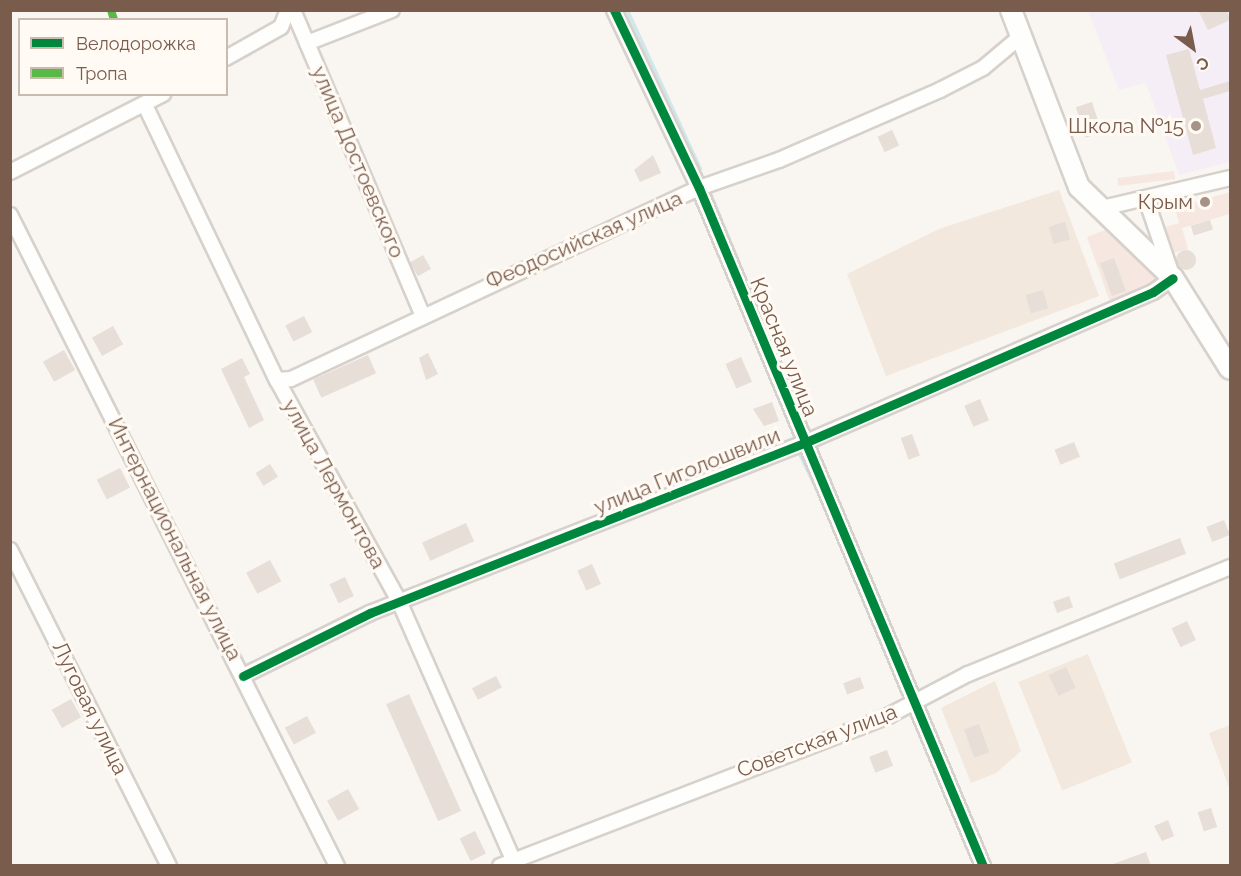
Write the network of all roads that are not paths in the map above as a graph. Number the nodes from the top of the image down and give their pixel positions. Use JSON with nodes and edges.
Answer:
{"nodes":[{"id":1,"x":288,"y":10,"type":"edge"},
{"id":2,"x":293,"y":10,"type":"edge"},
{"id":3,"x":392,"y":10,"type":"edge"},
{"id":4,"x":614,"y":10,"type":"edge"},
{"id":5,"x":1011,"y":10,"type":"edge"},
{"id":6,"x":1020,"y":37,"type":"junction"},
{"id":7,"x":307,"y":43,"type":"junction"},
{"id":8,"x":228,"y":57,"type":"edge"},
{"id":9,"x":160,"y":96,"type":"edge"},
{"id":10,"x":145,"y":105,"type":"junction"},
{"id":11,"x":10,"y":172,"type":"edge"},
{"id":12,"x":1230,"y":178,"type":"edge"},
{"id":13,"x":699,"y":188,"type":"junction"},
{"id":14,"x":1146,"y":202,"type":"junction"},
{"id":15,"x":1098,"y":209,"type":"junction"},
{"id":16,"x":10,"y":214,"type":"edge"},
{"id":17,"x":1173,"y":278,"type":"junction"},
{"id":18,"x":422,"y":314,"type":"junction"},
{"id":19,"x":1230,"y":369,"type":"edge"},
{"id":20,"x":277,"y":380,"type":"junction"},
{"id":21,"x":804,"y":443,"type":"junction"},
{"id":22,"x":10,"y":550,"type":"edge"},
{"id":23,"x":1230,"y":567,"type":"edge"},
{"id":24,"x":399,"y":601,"type":"junction"},
{"id":25,"x":243,"y":676,"type":"junction"},
{"id":26,"x":916,"y":701,"type":"junction"},
{"id":27,"x":515,"y":862,"type":"edge"},
{"id":28,"x":169,"y":866,"type":"edge"},
{"id":29,"x":337,"y":866,"type":"edge"},
{"id":30,"x":500,"y":866,"type":"edge"},
{"id":31,"x":983,"y":866,"type":"edge"}],
"edges":[{"from":1,"to":8,"type":"street"},
{"from":2,"to":7,"type":"street","name":"улица Достоевского"},
{"from":3,"to":7,"type":"street"},
{"from":4,"to":13,"type":"street","name":"Красная улица"},
{"from":5,"to":6,"type":"street"},
{"from":6,"to":13,"type":"street","name":"Феодосийская улица"},
{"from":6,"to":15,"type":"street"},
{"from":7,"to":18,"type":"street","name":"улица Достоевского"},
{"from":9,"to":10,"type":"street"},
{"from":10,"to":11,"type":"street"},
{"from":10,"to":20,"type":"street","name":"улица Лермонтова"},
{"from":12,"to":14,"type":"street"},
{"from":13,"to":18,"type":"street","name":"Феодосийская улица"},
{"from":13,"to":21,"type":"street","name":"Красная улица"},
{"from":14,"to":15,"type":"street"},
{"from":14,"to":17,"type":"street"},
{"from":15,"to":17,"type":"street"},
{"from":16,"to":25,"type":"street","name":"Интернациональная улица"},
{"from":17,"to":19,"type":"street"},
{"from":17,"to":21,"type":"street","name":"улица Гиголошвили"},
{"from":18,"to":20,"type":"street","name":"Феодосийская улица"},
{"from":20,"to":24,"type":"street","name":"улица Лермонтова"},
{"from":21,"to":24,"type":"street","name":"улица Гиголошвили"},
{"from":21,"to":26,"type":"street","name":"Красная улица"},
{"from":22,"to":28,"type":"street","name":"Луговая улица"},
{"from":23,"to":26,"type":"street","name":"Советская улица"},
{"from":24,"to":25,"type":"street","name":"улица Гиголошвили"},
{"from":24,"to":27,"type":"street","name":"улица Лермонтова"},
{"from":25,"to":29,"type":"street","name":"Интернациональная улица"},
{"from":26,"to":27,"type":"street","name":"Советская улица"},
{"from":26,"to":31,"type":"street","name":"Красная улица"},
{"from":27,"to":30,"type":"street","name":"Советская улица"}]}
